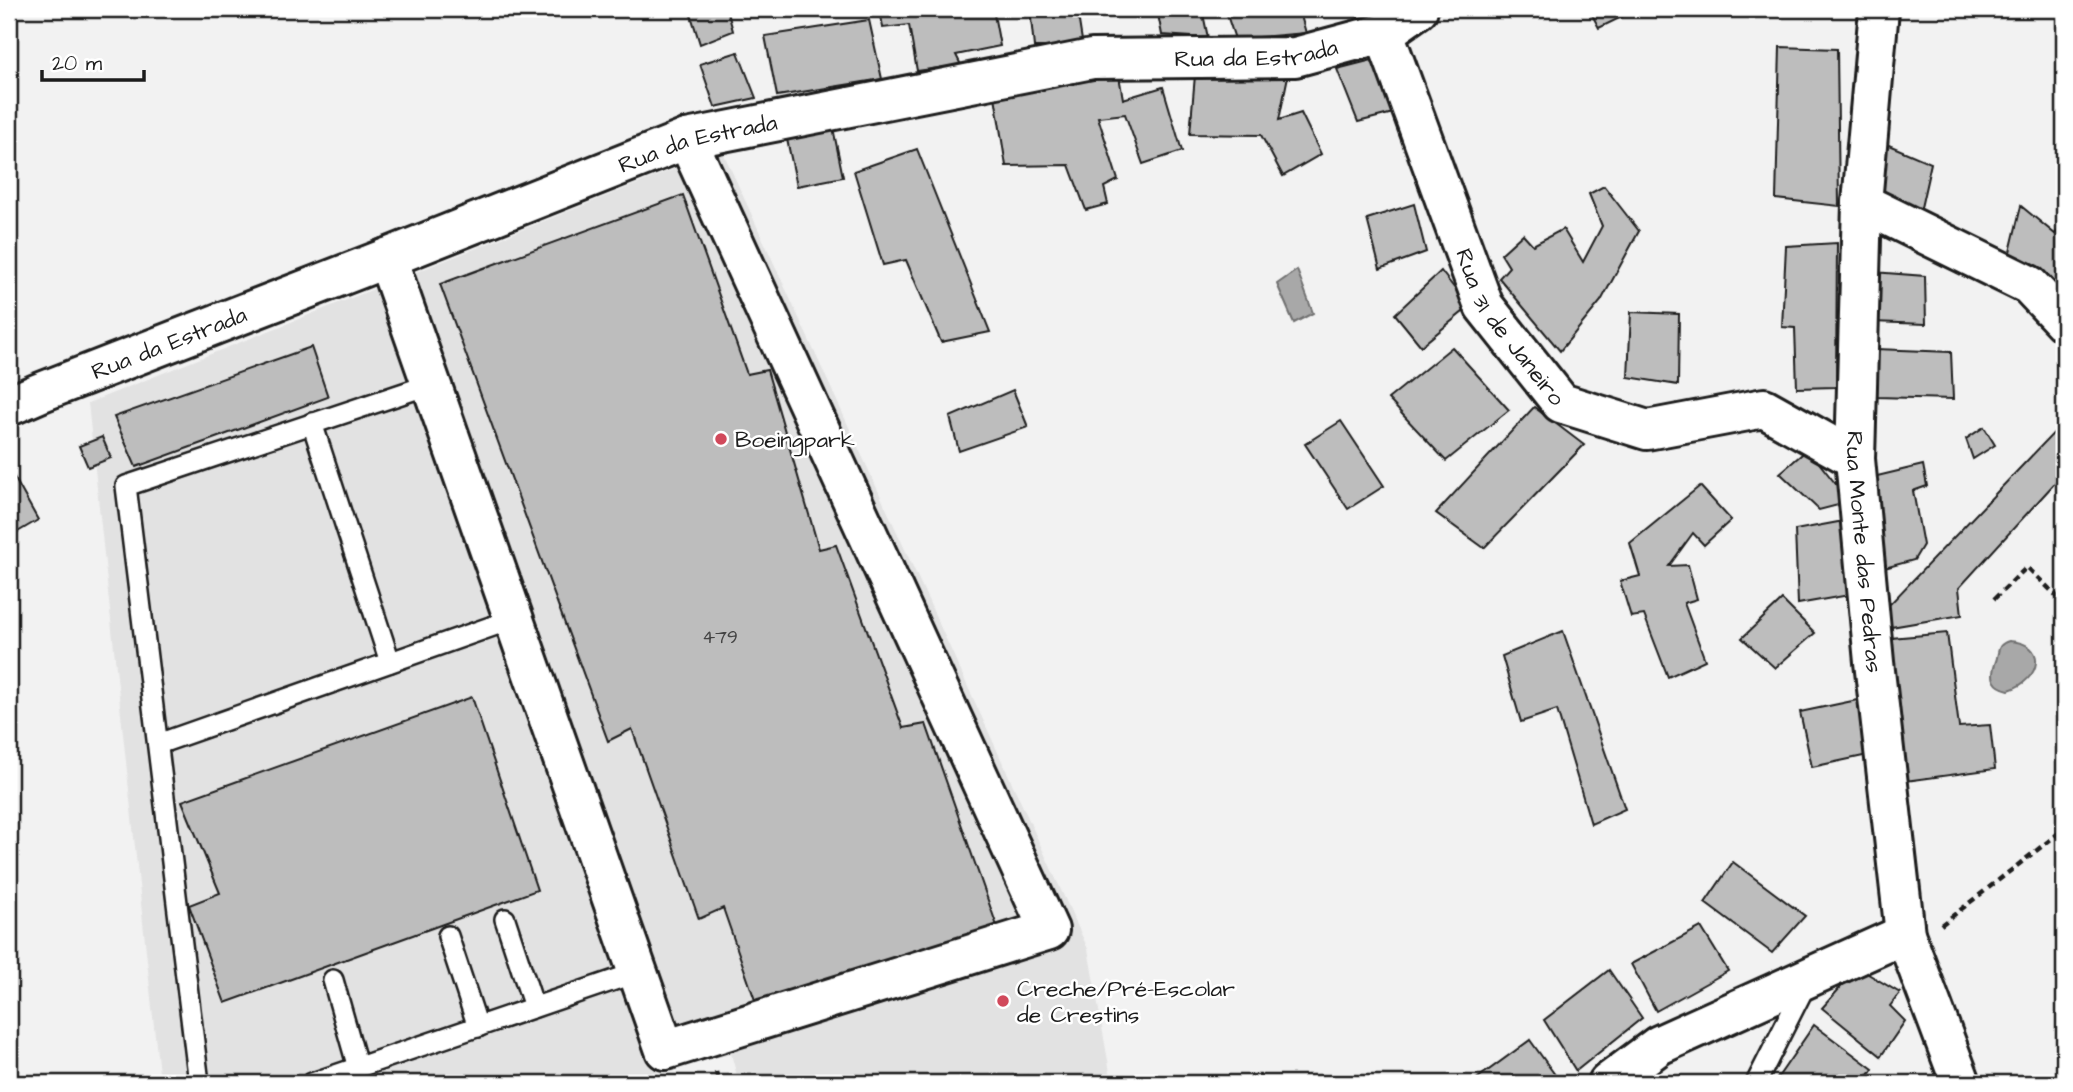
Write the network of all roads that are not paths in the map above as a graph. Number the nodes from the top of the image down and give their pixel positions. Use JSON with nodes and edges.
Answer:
{"nodes":[{"id":1,"x":1418,"y":9,"type":"edge"},
{"id":2,"x":1879,"y":9,"type":"edge"},
{"id":3,"x":1384,"y":33,"type":"junction"},
{"id":4,"x":687,"y":139,"type":"junction"},
{"id":5,"x":1862,"y":203,"type":"junction"},
{"id":6,"x":387,"y":258,"type":"junction"},
{"id":7,"x":2064,"y":322,"type":"edge"},
{"id":8,"x":431,"y":384,"type":"junction"},
{"id":9,"x":9,"y":406,"type":"edge"},
{"id":10,"x":312,"y":424,"type":"junction"},
{"id":11,"x":1856,"y":459,"type":"junction"},
{"id":12,"x":513,"y":619,"type":"junction"},
{"id":13,"x":390,"y":663,"type":"junction"},
{"id":14,"x":158,"y":744,"type":"junction"},
{"id":15,"x":505,"y":919,"type":"dead end"},
{"id":16,"x":447,"y":936,"type":"dead end"},
{"id":17,"x":1908,"y":942,"type":"junction"},
{"id":18,"x":638,"y":972,"type":"junction"},
{"id":19,"x":1809,"y":978,"type":"junction"},
{"id":20,"x":333,"y":980,"type":"dead end"},
{"id":21,"x":534,"y":1007,"type":"junction"},
{"id":22,"x":478,"y":1027,"type":"junction"},
{"id":23,"x":358,"y":1068,"type":"junction"},
{"id":24,"x":200,"y":1083,"type":"edge"},
{"id":25,"x":312,"y":1083,"type":"edge"},
{"id":26,"x":1608,"y":1083,"type":"edge"},
{"id":27,"x":1756,"y":1083,"type":"edge"},
{"id":28,"x":1961,"y":1083,"type":"edge"}],
"edges":[{"from":1,"to":3,"type":"street","name":"Rua da Estrada"},
{"from":2,"to":5,"type":"street","name":"Rua Monte das Pedras"},
{"from":3,"to":4,"type":"street","name":"Rua da Estrada"},
{"from":3,"to":11,"type":"street","name":"Rua 31 de Janeiro"},
{"from":4,"to":6,"type":"street","name":"Rua da Estrada"},
{"from":4,"to":18,"type":"street"},
{"from":5,"to":7,"type":"street"},
{"from":5,"to":11,"type":"street","name":"Rua Monte das Pedras"},
{"from":6,"to":8,"type":"street"},
{"from":6,"to":9,"type":"street","name":"Rua da Estrada"},
{"from":8,"to":10,"type":"lane"},
{"from":8,"to":12,"type":"street"},
{"from":10,"to":13,"type":"lane"},
{"from":10,"to":14,"type":"lane"},
{"from":11,"to":17,"type":"street","name":"Rua Monte das Pedras"},
{"from":12,"to":13,"type":"lane"},
{"from":12,"to":18,"type":"street"},
{"from":13,"to":14,"type":"lane"},
{"from":14,"to":24,"type":"lane"},
{"from":15,"to":21,"type":"lane"},
{"from":16,"to":22,"type":"lane"},
{"from":17,"to":19,"type":"street"},
{"from":17,"to":28,"type":"street","name":"Rua Monte das Pedras"},
{"from":18,"to":21,"type":"lane"},
{"from":19,"to":26,"type":"street"},
{"from":19,"to":27,"type":"lane"},
{"from":20,"to":23,"type":"lane"},
{"from":21,"to":22,"type":"lane"},
{"from":22,"to":23,"type":"lane"},
{"from":23,"to":25,"type":"lane"}]}
